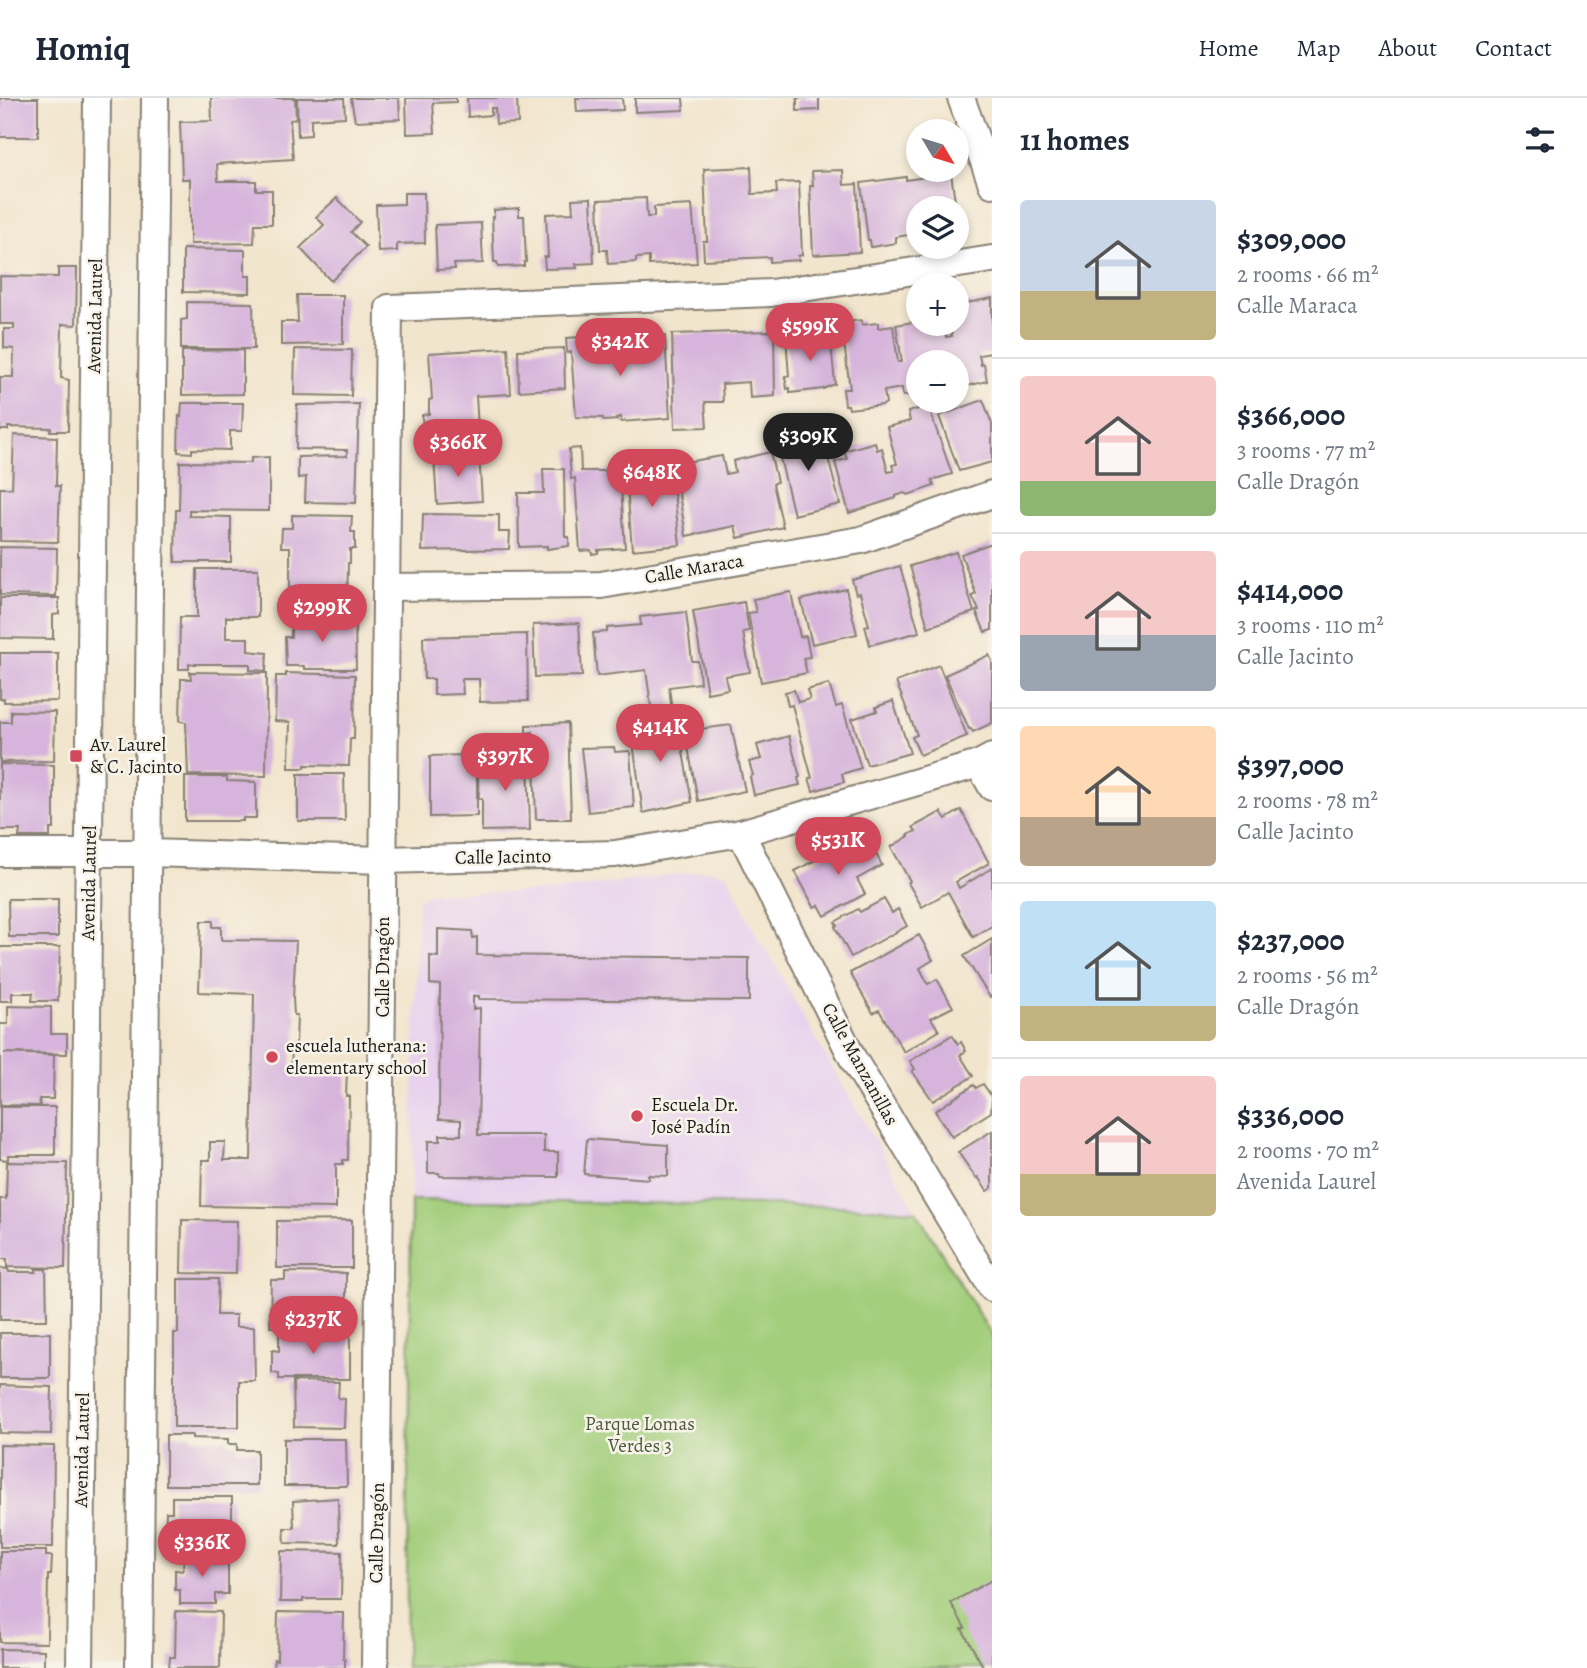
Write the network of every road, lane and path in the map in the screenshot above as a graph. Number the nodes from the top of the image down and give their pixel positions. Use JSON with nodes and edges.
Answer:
{"nodes":[{"id":1,"x":97,"y":98,"type":"edge"},
{"id":2,"x":155,"y":98,"type":"edge"},
{"id":3,"x":961,"y":98,"type":"edge"},
{"id":4,"x":992,"y":184,"type":"edge"},
{"id":5,"x":992,"y":259,"type":"edge"},
{"id":6,"x":992,"y":494,"type":"edge"},
{"id":7,"x":387,"y":587,"type":"junction"},
{"id":8,"x":985,"y":760,"type":"edge"},
{"id":9,"x":992,"y":787,"type":"edge"},
{"id":10,"x":741,"y":833,"type":"junction"},
{"id":11,"x":0,"y":853,"type":"edge"},
{"id":12,"x":89,"y":853,"type":"junction"},
{"id":13,"x":148,"y":853,"type":"junction"},
{"id":14,"x":384,"y":860,"type":"junction"},
{"id":15,"x":992,"y":1288,"type":"edge"},
{"id":16,"x":80,"y":1668,"type":"edge"},
{"id":17,"x":139,"y":1668,"type":"edge"},
{"id":18,"x":375,"y":1668,"type":"edge"}],
"edges":[{"from":1,"to":12,"type":"street","name":"Avenida Laurel"},
{"from":2,"to":13,"type":"street"},
{"from":3,"to":4,"type":"street"},
{"from":5,"to":7,"type":"street","name":"Calle Dragón"},
{"from":6,"to":7,"type":"street","name":"Calle Maraca"},
{"from":7,"to":14,"type":"street","name":"Calle Dragón"},
{"from":8,"to":9,"type":"street"},
{"from":8,"to":10,"type":"street","name":"Calle Jacinto"},
{"from":10,"to":14,"type":"street","name":"Calle Jacinto"},
{"from":10,"to":15,"type":"street","name":"Calle Manzanillas"},
{"from":11,"to":12,"type":"street","name":"Calle Jacinto"},
{"from":12,"to":13,"type":"street","name":"Calle Jacinto"},
{"from":12,"to":16,"type":"street","name":"Avenida Laurel"},
{"from":13,"to":14,"type":"street","name":"Calle Jacinto"},
{"from":13,"to":17,"type":"street"},
{"from":14,"to":18,"type":"street","name":"Calle Dragón"}]}
